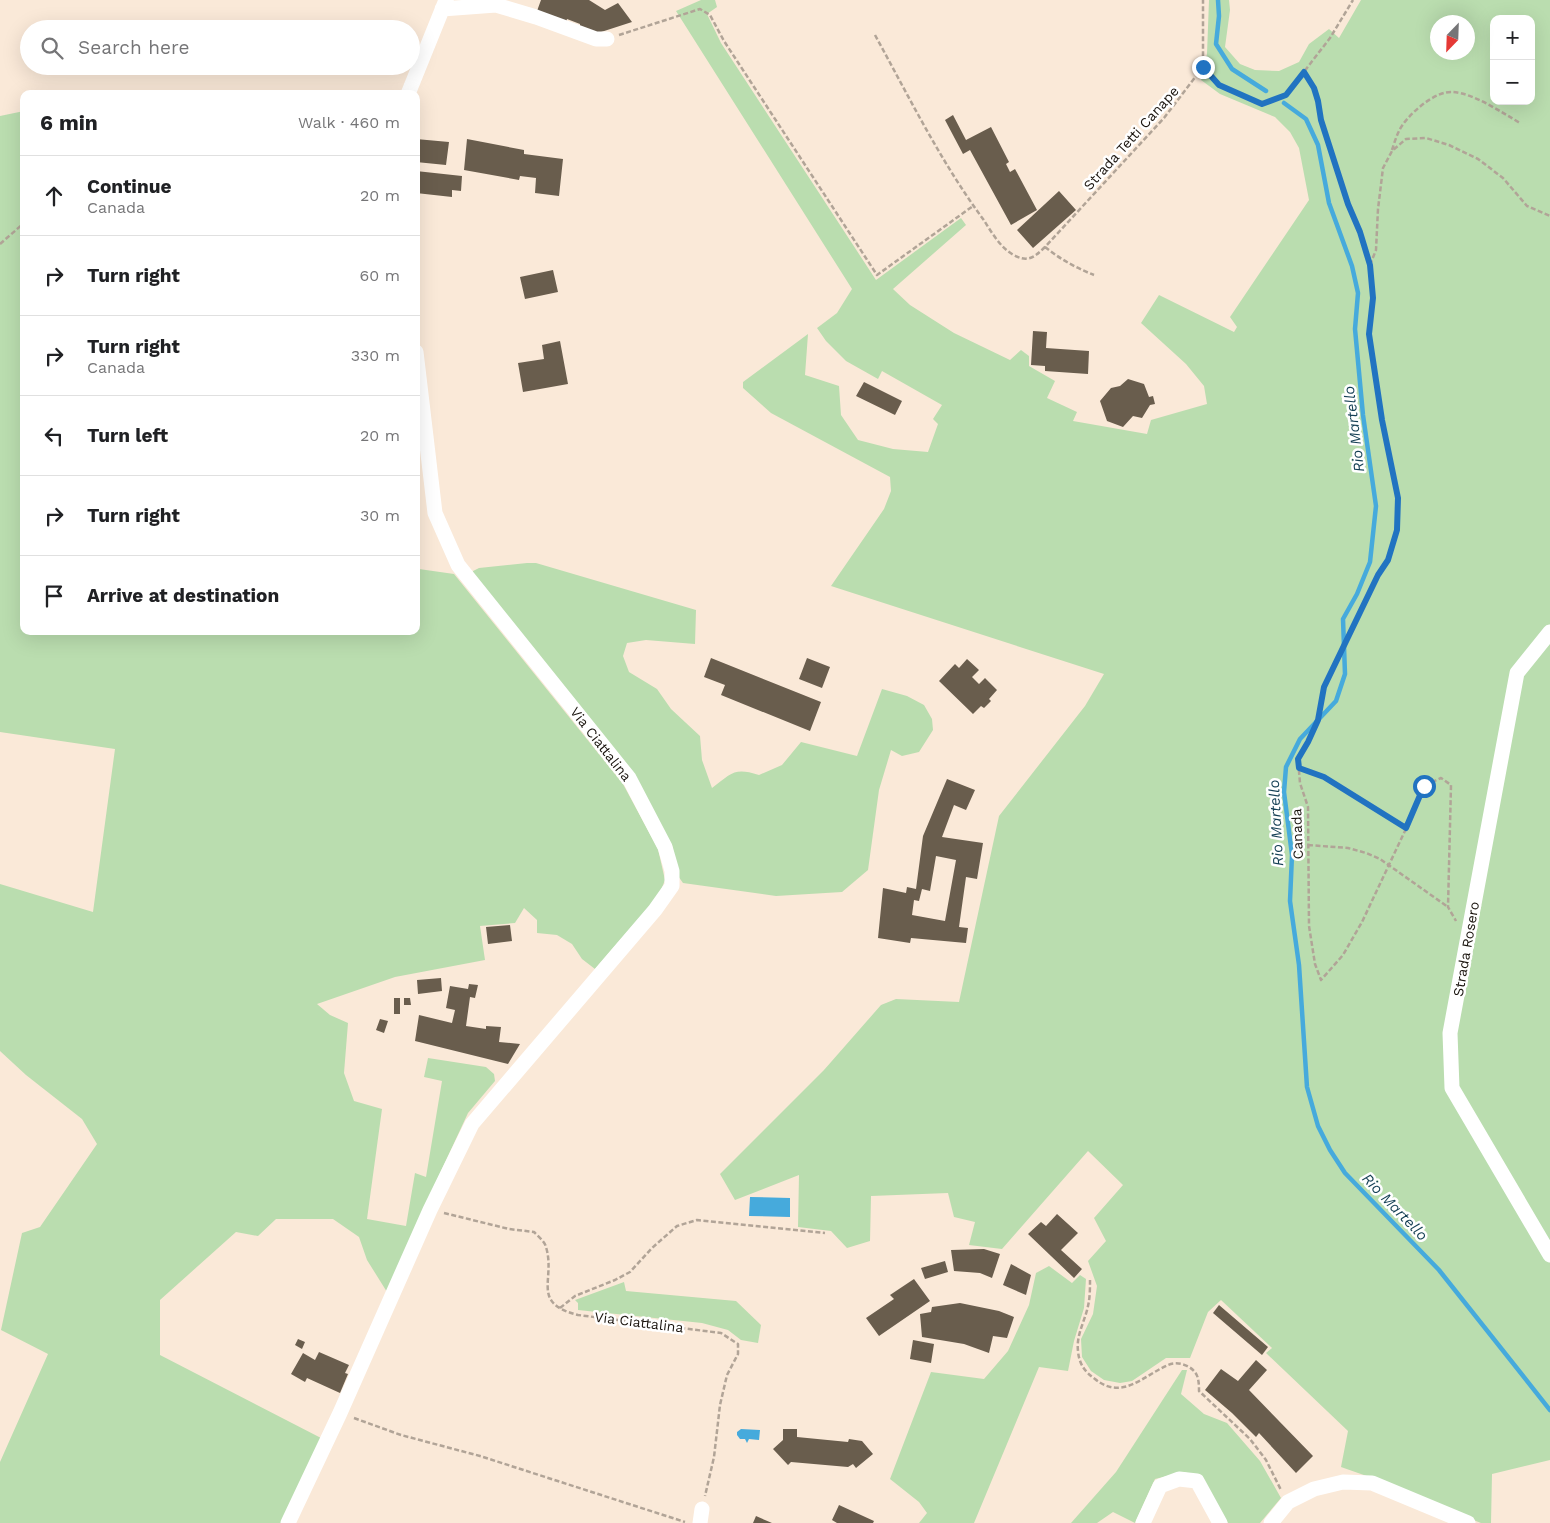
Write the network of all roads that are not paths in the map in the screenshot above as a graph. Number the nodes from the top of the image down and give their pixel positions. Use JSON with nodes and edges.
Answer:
{"nodes":[{"id":1,"x":444,"y":5,"type":"edge"},
{"id":2,"x":607,"y":39,"type":"road end"},
{"id":3,"x":420,"y":64,"type":"edge"},
{"id":4,"x":416,"y":75,"type":"edge"},
{"id":5,"x":410,"y":90,"type":"edge"},
{"id":6,"x":420,"y":386,"type":"edge"},
{"id":7,"x":1550,"y":632,"type":"edge"},
{"id":8,"x":1550,"y":1255,"type":"edge"},
{"id":9,"x":288,"y":1523,"type":"edge"},
{"id":10,"x":1143,"y":1523,"type":"edge"},
{"id":11,"x":1220,"y":1523,"type":"edge"},
{"id":12,"x":1271,"y":1523,"type":"edge"},
{"id":13,"x":1468,"y":1523,"type":"edge"}],
"edges":[{"from":1,"to":2,"type":"street"},
{"from":1,"to":3,"type":"street"},
{"from":4,"to":5,"type":"street"},
{"from":6,"to":9,"type":"street","name":"Via Ciattalina"},
{"from":7,"to":8,"type":"street","name":"Strada Rosero"},
{"from":10,"to":11,"type":"street"},
{"from":12,"to":13,"type":"street"}]}
